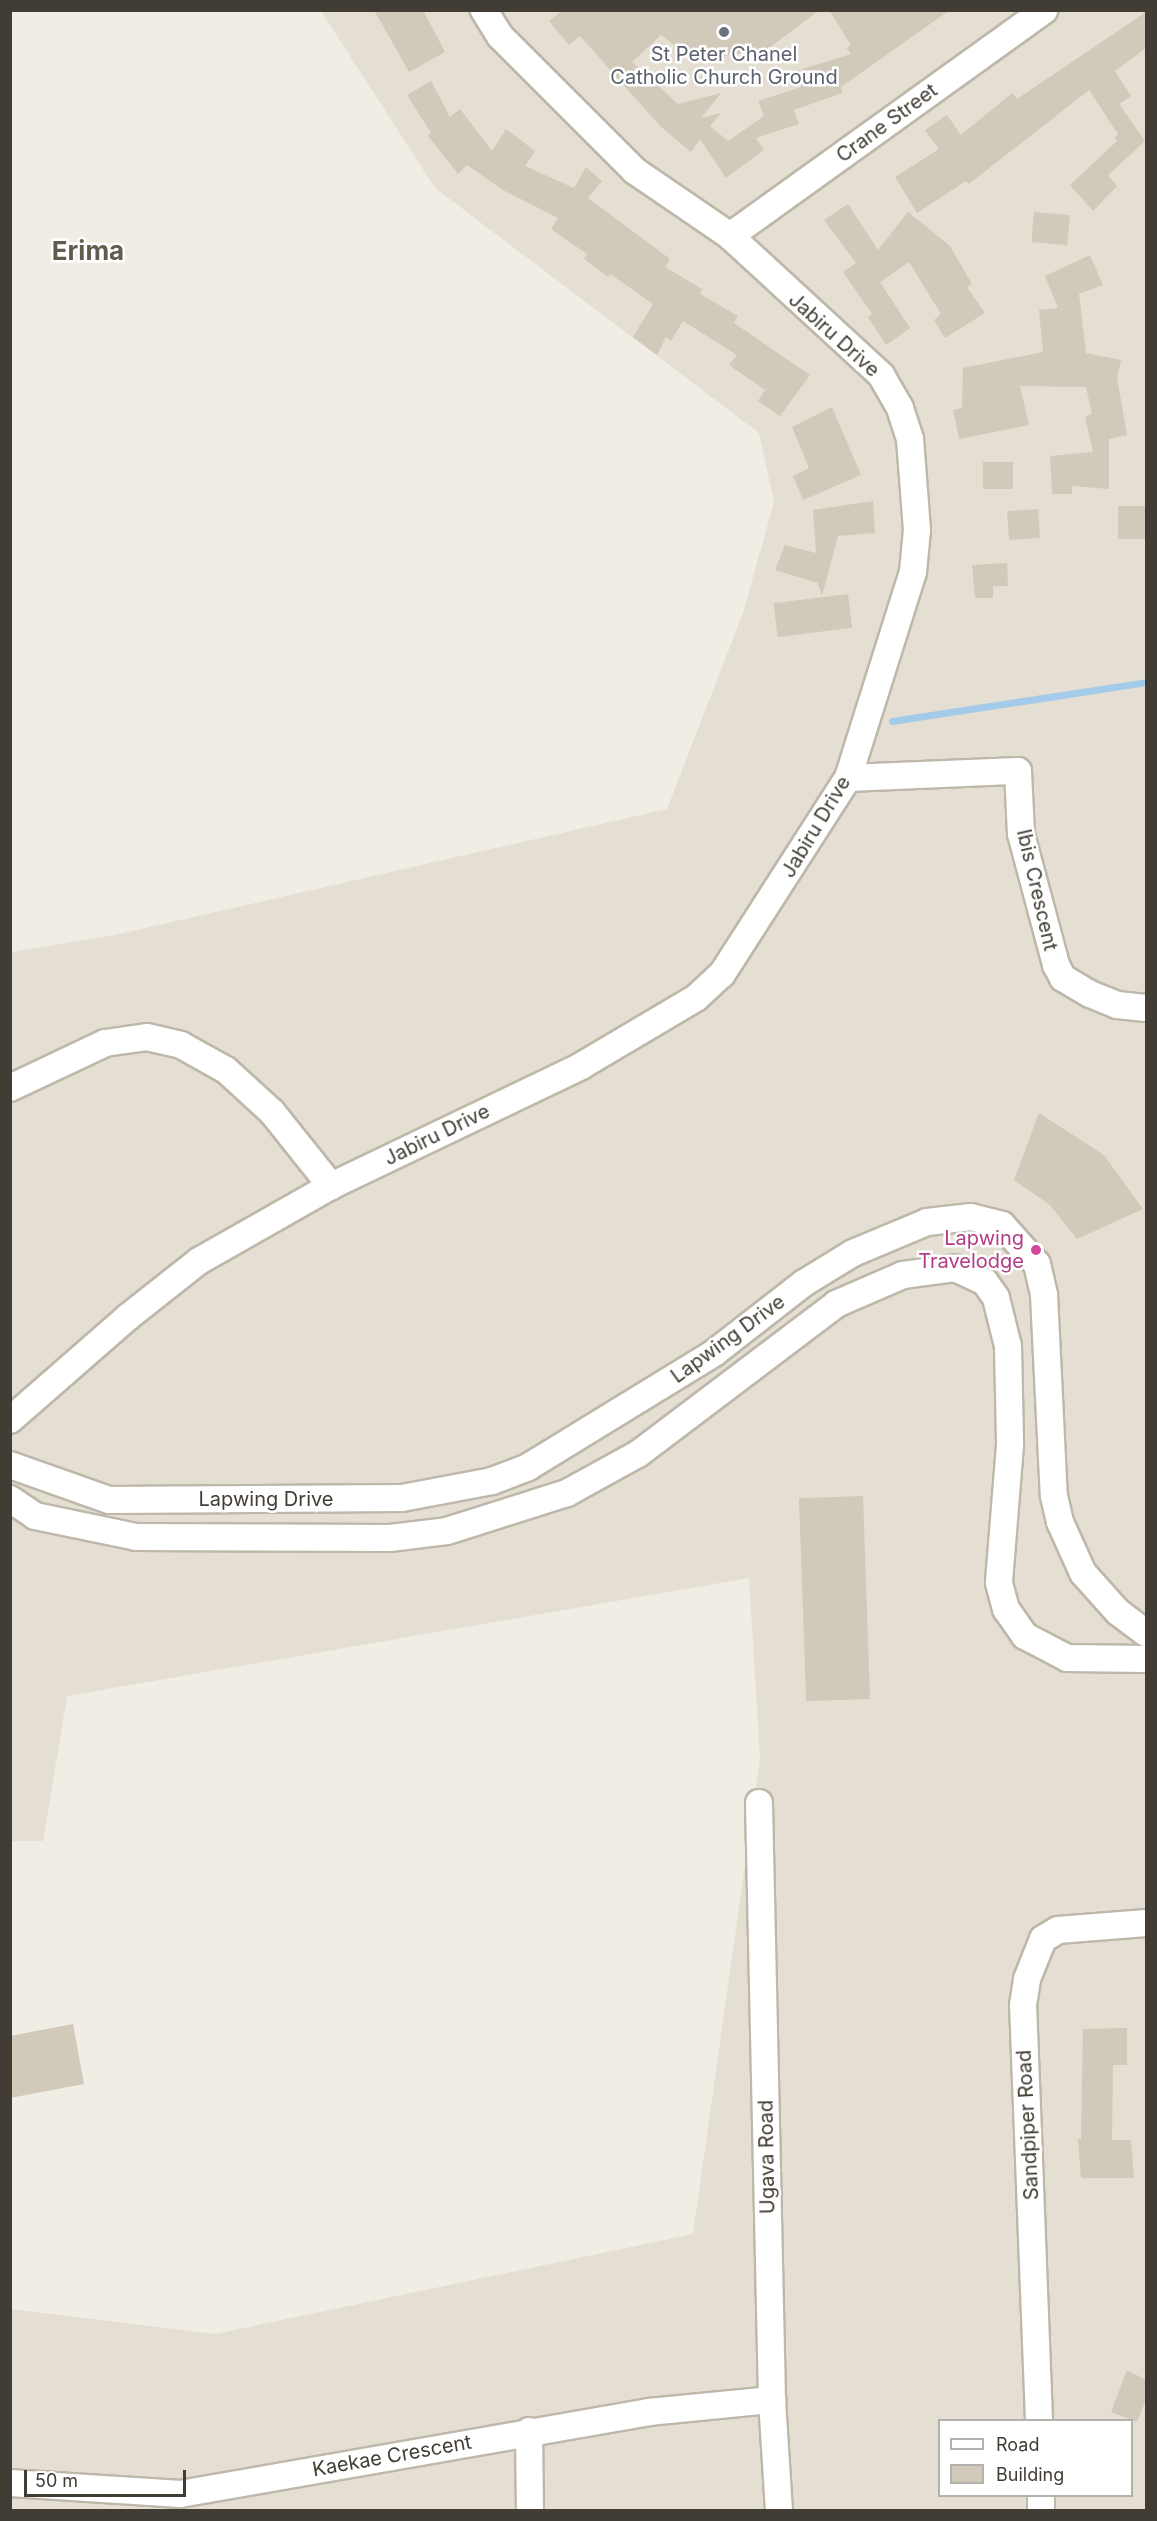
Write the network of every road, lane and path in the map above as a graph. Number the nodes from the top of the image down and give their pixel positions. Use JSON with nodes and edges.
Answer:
{"nodes":[{"id":1,"x":484,"y":10,"type":"edge"},
{"id":2,"x":1044,"y":10,"type":"edge"},
{"id":3,"x":730,"y":236,"type":"junction"},
{"id":4,"x":848,"y":778,"type":"junction"},
{"id":5,"x":1146,"y":1008,"type":"edge"},
{"id":6,"x":10,"y":1088,"type":"edge"},
{"id":7,"x":331,"y":1186,"type":"junction"},
{"id":8,"x":10,"y":1420,"type":"edge"},
{"id":9,"x":10,"y":1465,"type":"edge"},
{"id":10,"x":10,"y":1499,"type":"edge"},
{"id":11,"x":1146,"y":1633,"type":"edge"},
{"id":12,"x":1146,"y":1659,"type":"edge"},
{"id":13,"x":759,"y":1803,"type":"dead end"},
{"id":14,"x":1146,"y":1923,"type":"edge"},
{"id":15,"x":772,"y":2400,"type":"junction"},
{"id":16,"x":1039,"y":2419,"type":"edge"},
{"id":17,"x":529,"y":2431,"type":"junction"},
{"id":18,"x":10,"y":2483,"type":"edge"},
{"id":19,"x":530,"y":2511,"type":"edge"},
{"id":20,"x":779,"y":2511,"type":"edge"}],
"edges":[{"from":1,"to":3,"type":"street","name":"Jabiru Drive"},
{"from":2,"to":3,"type":"street","name":"Crane Street"},
{"from":3,"to":4,"type":"street","name":"Jabiru Drive"},
{"from":4,"to":5,"type":"street","name":"Ibis Crescent"},
{"from":4,"to":7,"type":"street","name":"Jabiru Drive"},
{"from":6,"to":7,"type":"street"},
{"from":7,"to":8,"type":"street","name":"Jabiru Drive"},
{"from":9,"to":11,"type":"street","name":"Lapwing Drive"},
{"from":10,"to":12,"type":"street"},
{"from":13,"to":15,"type":"street","name":"Ugava Road"},
{"from":14,"to":16,"type":"street","name":"Sandpiper Road"},
{"from":15,"to":17,"type":"street","name":"Kaekae Crescent"},
{"from":15,"to":20,"type":"street","name":"Ugava Road"},
{"from":17,"to":18,"type":"street","name":"Kaekae Crescent"},
{"from":17,"to":19,"type":"street"}]}
